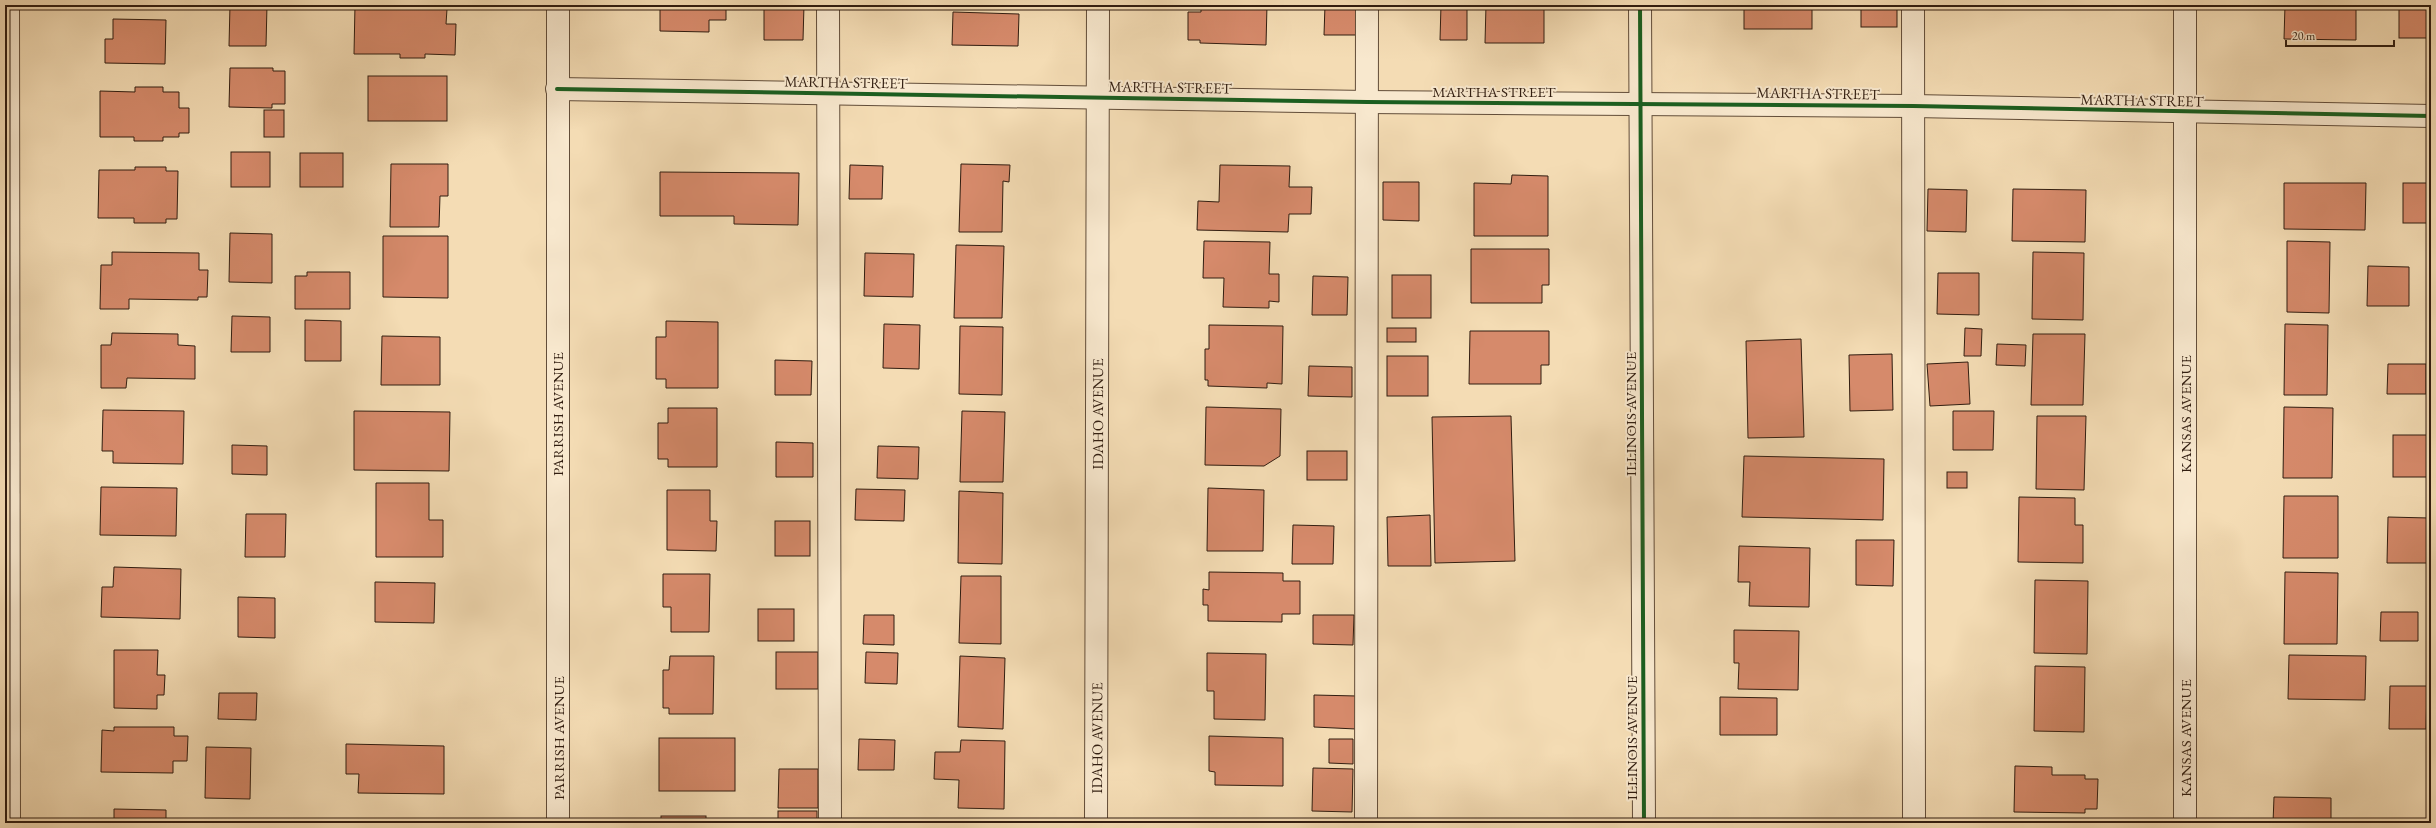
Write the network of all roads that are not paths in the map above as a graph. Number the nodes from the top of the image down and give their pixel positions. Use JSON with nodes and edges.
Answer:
{"nodes":[{"id":1,"x":8,"y":5,"type":"edge"},
{"id":2,"x":558,"y":5,"type":"edge"},
{"id":3,"x":828,"y":5,"type":"edge"},
{"id":4,"x":1098,"y":5,"type":"edge"},
{"id":5,"x":1367,"y":5,"type":"edge"},
{"id":6,"x":1640,"y":5,"type":"edge"},
{"id":7,"x":1913,"y":5,"type":"edge"},
{"id":8,"x":2185,"y":5,"type":"edge"},
{"id":9,"x":557,"y":90,"type":"junction"},
{"id":10,"x":828,"y":94,"type":"junction"},
{"id":11,"x":1098,"y":98,"type":"junction"},
{"id":12,"x":1367,"y":102,"type":"junction"},
{"id":13,"x":1640,"y":103,"type":"junction"},
{"id":14,"x":1914,"y":106,"type":"junction"},
{"id":15,"x":2185,"y":113,"type":"junction"},
{"id":16,"x":2431,"y":116,"type":"edge"},
{"id":17,"x":9,"y":823,"type":"edge"},
{"id":18,"x":558,"y":823,"type":"edge"},
{"id":19,"x":830,"y":823,"type":"edge"},
{"id":20,"x":1096,"y":823,"type":"edge"},
{"id":21,"x":1366,"y":823,"type":"edge"},
{"id":22,"x":1644,"y":823,"type":"edge"},
{"id":23,"x":1914,"y":823,"type":"edge"},
{"id":24,"x":2185,"y":823,"type":"edge"}],
"edges":[{"from":1,"to":17,"type":"street"},
{"from":2,"to":9,"type":"street","name":"PARRISH AVENUE"},
{"from":3,"to":10,"type":"street"},
{"from":4,"to":11,"type":"street","name":"IDAHO AVENUE"},
{"from":5,"to":12,"type":"street"},
{"from":6,"to":13,"type":"street","name":"ILLINOIS AVENUE"},
{"from":7,"to":14,"type":"street"},
{"from":8,"to":15,"type":"street","name":"KANSAS AVENUE"},
{"from":9,"to":10,"type":"street","name":"MARTHA STREET"},
{"from":9,"to":18,"type":"street","name":"PARRISH AVENUE"},
{"from":10,"to":11,"type":"street","name":"MARTHA STREET"},
{"from":10,"to":19,"type":"street"},
{"from":11,"to":12,"type":"street","name":"MARTHA STREET"},
{"from":11,"to":20,"type":"street","name":"IDAHO AVENUE"},
{"from":12,"to":13,"type":"street","name":"MARTHA STREET"},
{"from":12,"to":21,"type":"street"},
{"from":13,"to":14,"type":"street","name":"MARTHA STREET"},
{"from":13,"to":22,"type":"street","name":"ILLINOIS AVENUE"},
{"from":14,"to":15,"type":"street","name":"MARTHA STREET"},
{"from":14,"to":23,"type":"street"},
{"from":15,"to":16,"type":"street","name":"MARTHA STREET"},
{"from":15,"to":24,"type":"street","name":"KANSAS AVENUE"}]}
